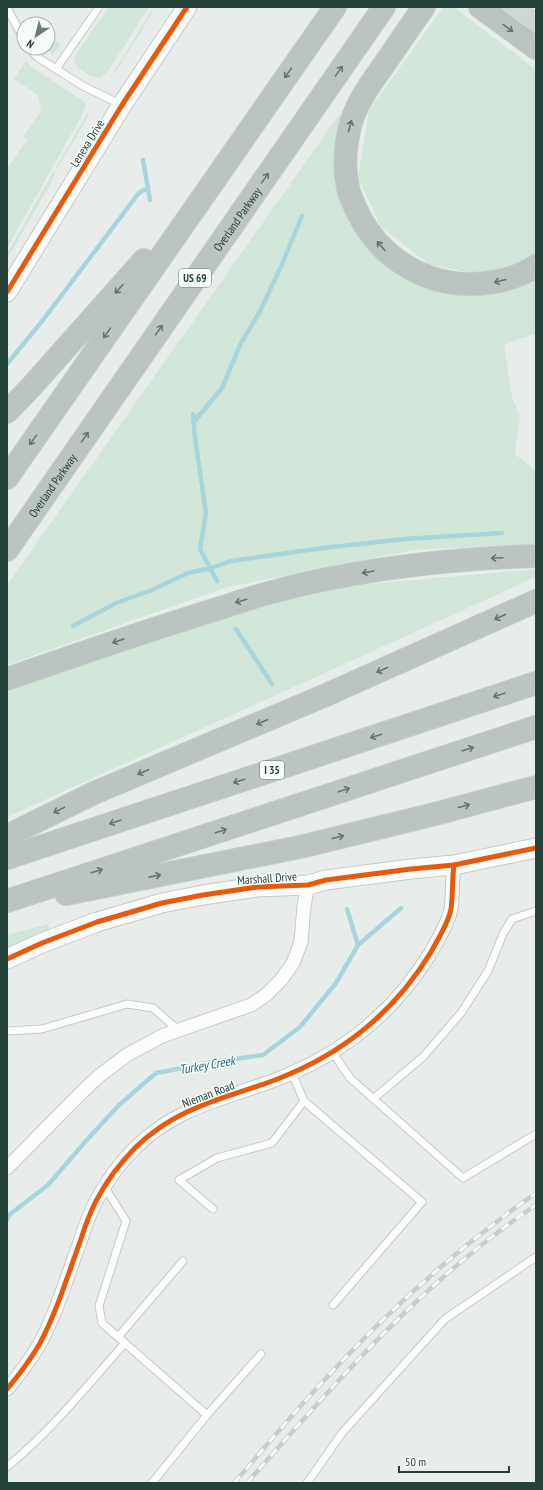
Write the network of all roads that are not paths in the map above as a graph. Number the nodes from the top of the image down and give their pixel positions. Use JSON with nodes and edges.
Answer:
{"nodes":[{"id":1,"x":99,"y":7,"type":"edge"},
{"id":2,"x":187,"y":7,"type":"edge"},
{"id":3,"x":335,"y":7,"type":"edge"},
{"id":4,"x":384,"y":7,"type":"edge"},
{"id":5,"x":424,"y":7,"type":"edge"},
{"id":6,"x":480,"y":7,"type":"edge"},
{"id":7,"x":510,"y":7,"type":"edge"},
{"id":8,"x":7,"y":8,"type":"edge"},
{"id":9,"x":16,"y":24,"type":"edge"},
{"id":10,"x":536,"y":25,"type":"edge"},
{"id":11,"x":536,"y":48,"type":"edge"},
{"id":12,"x":36,"y":56,"type":"edge"},
{"id":13,"x":56,"y":69,"type":"junction"},
{"id":14,"x":122,"y":105,"type":"junction"},
{"id":15,"x":210,"y":186,"type":"junction"},
{"id":16,"x":536,"y":266,"type":"edge"},
{"id":17,"x":7,"y":292,"type":"edge"},
{"id":18,"x":7,"y":412,"type":"edge"},
{"id":19,"x":7,"y":478,"type":"edge"},
{"id":20,"x":7,"y":550,"type":"edge"},
{"id":21,"x":536,"y":556,"type":"edge"},
{"id":22,"x":536,"y":601,"type":"edge"},
{"id":23,"x":7,"y":679,"type":"edge"},
{"id":24,"x":536,"y":682,"type":"edge"},
{"id":25,"x":536,"y":727,"type":"edge"},
{"id":26,"x":536,"y":787,"type":"edge"},
{"id":27,"x":7,"y":836,"type":"edge"},
{"id":28,"x":536,"y":848,"type":"edge"},
{"id":29,"x":7,"y":858,"type":"edge"},
{"id":30,"x":454,"y":865,"type":"junction"},
{"id":31,"x":308,"y":885,"type":"junction"},
{"id":32,"x":7,"y":901,"type":"edge"},
{"id":33,"x":7,"y":906,"type":"edge"},
{"id":34,"x":536,"y":911,"type":"edge"},
{"id":35,"x":7,"y":959,"type":"edge"},
{"id":36,"x":178,"y":1030,"type":"junction"},
{"id":37,"x":7,"y":1031,"type":"edge"},
{"id":38,"x":333,"y":1053,"type":"junction"},
{"id":39,"x":292,"y":1073,"type":"junction"},
{"id":40,"x":373,"y":1099,"type":"junction"},
{"id":41,"x":304,"y":1101,"type":"junction"},
{"id":42,"x":536,"y":1134,"type":"edge"},
{"id":43,"x":7,"y":1168,"type":"edge"},
{"id":44,"x":104,"y":1186,"type":"junction"},
{"id":45,"x":213,"y":1209,"type":"dead end"},
{"id":46,"x":536,"y":1257,"type":"edge"},
{"id":47,"x":183,"y":1262,"type":"dead end"},
{"id":48,"x":334,"y":1305,"type":"dead end"},
{"id":49,"x":118,"y":1337,"type":"junction"},
{"id":50,"x":124,"y":1343,"type":"junction"},
{"id":51,"x":261,"y":1354,"type":"dead end"},
{"id":52,"x":7,"y":1389,"type":"edge"},
{"id":53,"x":207,"y":1415,"type":"junction"},
{"id":54,"x":7,"y":1467,"type":"edge"},
{"id":55,"x":152,"y":1483,"type":"edge"},
{"id":56,"x":307,"y":1483,"type":"edge"}],
"edges":[{"from":1,"to":13,"type":"lane"},
{"from":2,"to":14,"type":"street","name":"Lenexa Drive"},
{"from":3,"to":15,"type":"highway","one_way":true},
{"from":20,"to":4,"type":"highway","name":"Overland Parkway","number":"US 69","one_way":true},
{"from":16,"to":5,"type":"highway","one_way":true},
{"from":6,"to":11,"type":"highway","one_way":true},
{"from":7,"to":10,"type":"main road"},
{"from":8,"to":9,"type":"lane"},
{"from":12,"to":13,"type":"lane"},
{"from":13,"to":14,"type":"lane"},
{"from":14,"to":17,"type":"street","name":"Lenexa Drive"},
{"from":15,"to":18,"type":"highway","one_way":true},
{"from":15,"to":19,"type":"highway","one_way":true},
{"from":21,"to":23,"type":"highway","one_way":true},
{"from":22,"to":27,"type":"highway","one_way":true},
{"from":24,"to":29,"type":"highway","number":"I 35","one_way":true},
{"from":32,"to":25,"type":"highway","one_way":true},
{"from":33,"to":26,"type":"highway","one_way":true},
{"from":28,"to":30,"type":"street","name":"Marshall Drive"},
{"from":30,"to":31,"type":"street","name":"Marshall Drive"},
{"from":30,"to":38,"type":"street","name":"Nieman Road"},
{"from":31,"to":35,"type":"street","name":"Marshall Drive"},
{"from":31,"to":36,"type":"street"},
{"from":34,"to":40,"type":"lane"},
{"from":36,"to":37,"type":"lane"},
{"from":36,"to":43,"type":"street"},
{"from":38,"to":39,"type":"street","name":"Nieman Road"},
{"from":38,"to":40,"type":"lane"},
{"from":39,"to":41,"type":"lane"},
{"from":39,"to":44,"type":"street","name":"Nieman Road"},
{"from":40,"to":42,"type":"lane"},
{"from":41,"to":45,"type":"lane"},
{"from":41,"to":48,"type":"lane"},
{"from":44,"to":49,"type":"lane"},
{"from":44,"to":52,"type":"street","name":"Nieman Road"},
{"from":46,"to":56,"type":"lane"},
{"from":47,"to":49,"type":"lane"},
{"from":49,"to":50,"type":"lane"},
{"from":50,"to":53,"type":"lane"},
{"from":50,"to":54,"type":"lane"},
{"from":51,"to":53,"type":"lane"},
{"from":53,"to":55,"type":"lane"}]}
